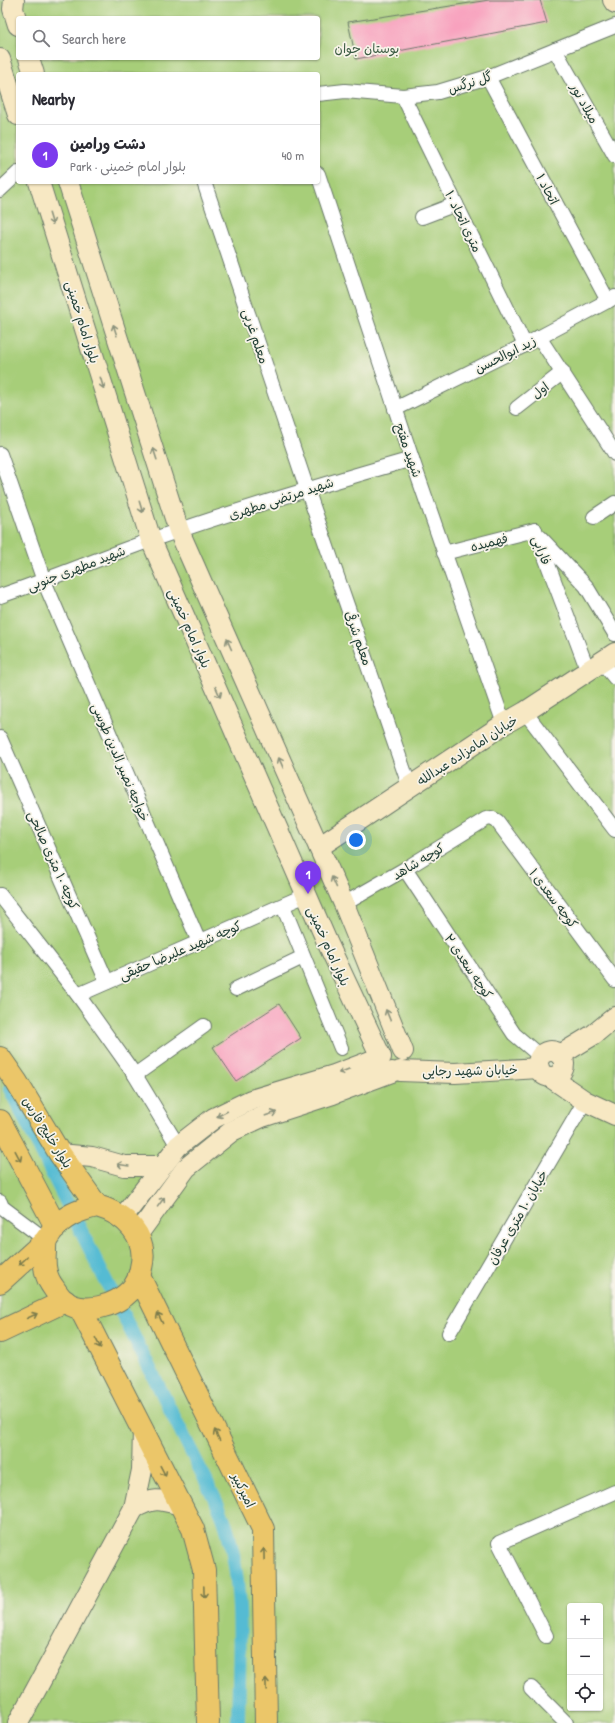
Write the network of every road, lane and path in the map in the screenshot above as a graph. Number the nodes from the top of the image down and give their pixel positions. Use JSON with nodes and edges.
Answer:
{"nodes":[{"id":1,"x":14,"y":0,"type":"edge"},
{"id":2,"x":613,"y":0,"type":"edge"},
{"id":3,"x":615,"y":3,"type":"edge"},
{"id":4,"x":16,"y":19,"type":"edge"},
{"id":5,"x":615,"y":26,"type":"edge"},
{"id":6,"x":555,"y":50,"type":"junction"},
{"id":7,"x":0,"y":59,"type":"edge"},
{"id":8,"x":29,"y":60,"type":"edge"},
{"id":9,"x":33,"y":72,"type":"edge"},
{"id":10,"x":488,"y":77,"type":"junction"},
{"id":11,"x":320,"y":94,"type":"edge"},
{"id":12,"x":403,"y":96,"type":"junction"},
{"id":13,"x":16,"y":109,"type":"edge"},
{"id":14,"x":615,"y":156,"type":"edge"},
{"id":15,"x":16,"y":175,"type":"edge"},
{"id":16,"x":320,"y":180,"type":"edge"},
{"id":17,"x":40,"y":184,"type":"edge"},
{"id":18,"x":69,"y":184,"type":"edge"},
{"id":19,"x":205,"y":184,"type":"edge"},
{"id":20,"x":0,"y":190,"type":"edge"},
{"id":21,"x":456,"y":204,"type":"junction"},
{"id":22,"x":422,"y":217,"type":"dead end"},
{"id":23,"x":611,"y":299,"type":"edge"},
{"id":24,"x":539,"y":337,"type":"junction"},
{"id":25,"x":525,"y":345,"type":"junction"},
{"id":26,"x":563,"y":372,"type":"junction"},
{"id":27,"x":517,"y":408,"type":"dead end"},
{"id":28,"x":395,"y":409,"type":"junction"},
{"id":29,"x":0,"y":454,"type":"edge"},
{"id":30,"x":615,"y":454,"type":"edge"},
{"id":31,"x":412,"y":459,"type":"junction"},
{"id":32,"x":307,"y":489,"type":"junction"},
{"id":33,"x":615,"y":503,"type":"edge"},
{"id":34,"x":594,"y":517,"type":"dead end"},
{"id":35,"x":535,"y":530,"type":"junction"},
{"id":36,"x":179,"y":531,"type":"junction"},
{"id":37,"x":151,"y":540,"type":"junction"},
{"id":38,"x":444,"y":553,"type":"junction"},
{"id":39,"x":44,"y":581,"type":"junction"},
{"id":40,"x":0,"y":596,"type":"edge"},
{"id":41,"x":615,"y":634,"type":"edge"},
{"id":42,"x":602,"y":662,"type":"edge"},
{"id":43,"x":615,"y":678,"type":"edge"},
{"id":44,"x":525,"y":712,"type":"junction"},
{"id":45,"x":504,"y":724,"type":"junction"},
{"id":46,"x":0,"y":738,"type":"edge"},
{"id":47,"x":410,"y":788,"type":"junction"},
{"id":48,"x":491,"y":818,"type":"joint"},
{"id":49,"x":615,"y":830,"type":"edge"},
{"id":50,"x":319,"y":848,"type":"junction"},
{"id":51,"x":405,"y":869,"type":"junction"},
{"id":52,"x":0,"y":895,"type":"edge"},
{"id":53,"x":306,"y":895,"type":"junction"},
{"id":54,"x":344,"y":904,"type":"junction"},
{"id":55,"x":283,"y":906,"type":"junction"},
{"id":56,"x":199,"y":942,"type":"junction"},
{"id":57,"x":303,"y":957,"type":"junction"},
{"id":58,"x":615,"y":980,"type":"edge"},
{"id":59,"x":107,"y":982,"type":"junction"},
{"id":60,"x":236,"y":989,"type":"dead end"},
{"id":61,"x":78,"y":995,"type":"junction"},
{"id":62,"x":615,"y":1017,"type":"edge"},
{"id":63,"x":204,"y":1026,"type":"dead end"},
{"id":64,"x":342,"y":1048,"type":"dead end"},
{"id":65,"x":0,"y":1058,"type":"edge"},
{"id":66,"x":396,"y":1062,"type":"junction"},
{"id":67,"x":551,"y":1065,"type":"junction"},
{"id":68,"x":135,"y":1075,"type":"junction"},
{"id":69,"x":600,"y":1108,"type":"edge"},
{"id":70,"x":0,"y":1122,"type":"edge"},
{"id":71,"x":178,"y":1146,"type":"junction"},
{"id":72,"x":60,"y":1154,"type":"junction"},
{"id":73,"x":162,"y":1166,"type":"junction"},
{"id":74,"x":0,"y":1202,"type":"edge"},
{"id":75,"x":123,"y":1217,"type":"junction"},
{"id":76,"x":69,"y":1220,"type":"junction"},
{"id":77,"x":138,"y":1234,"type":"junction"},
{"id":78,"x":139,"y":1276,"type":"junction"},
{"id":79,"x":0,"y":1282,"type":"edge"},
{"id":80,"x":72,"y":1304,"type":"junction"},
{"id":81,"x":0,"y":1332,"type":"edge"},
{"id":82,"x":449,"y":1332,"type":"dead end"},
{"id":83,"x":143,"y":1430,"type":"junction"},
{"id":84,"x":615,"y":1492,"type":"edge"},
{"id":85,"x":181,"y":1505,"type":"junction"},
{"id":86,"x":134,"y":1508,"type":"junction"},
{"id":87,"x":546,"y":1636,"type":"dead end"},
{"id":88,"x":531,"y":1688,"type":"dead end"},
{"id":89,"x":18,"y":1723,"type":"edge"},
{"id":90,"x":208,"y":1723,"type":"edge"},
{"id":91,"x":266,"y":1723,"type":"edge"},
{"id":92,"x":566,"y":1723,"type":"edge"}],
"edges":[{"from":1,"to":4,"type":"main road"},
{"from":2,"to":3,"type":"main road"},
{"from":5,"to":6,"type":"street","name":"گل نرگس"},
{"from":6,"to":10,"type":"street","name":"گل نرگس"},
{"from":6,"to":14,"type":"street","name":"میلاد نور"},
{"from":7,"to":13,"type":"main road"},
{"from":8,"to":9,"type":"main road"},
{"from":10,"to":12,"type":"street","name":"گل نرگس"},
{"from":10,"to":23,"type":"street","name":"اتحاد ۱"},
{"from":11,"to":12,"type":"street","name":"گل نرگس"},
{"from":12,"to":21,"type":"street","name":"۱۰ متری اتحاد"},
{"from":15,"to":20,"type":"street"},
{"from":16,"to":28,"type":"street","name":"شهید مفتح"},
{"from":17,"to":37,"type":"main road","name":"بلوار امام خمینی","one_way":true},
{"from":36,"to":18,"type":"main road","one_way":true},
{"from":19,"to":32,"type":"street","name":"معلم غربی"},
{"from":21,"to":22,"type":"street"},
{"from":21,"to":25,"type":"street","name":"۱۰ متری اتحاد"},
{"from":23,"to":24,"type":"street","name":"زید ابوالحسن"},
{"from":24,"to":25,"type":"street","name":"زید ابوالحسن"},
{"from":24,"to":26,"type":"street"},
{"from":25,"to":28,"type":"street","name":"زید ابوالحسن"},
{"from":26,"to":27,"type":"street","name":"اول"},
{"from":26,"to":30,"type":"street"},
{"from":28,"to":31,"type":"street","name":"شهید مفتح"},
{"from":29,"to":39,"type":"street","name":"خواجه نصیر الدین طوسی"},
{"from":31,"to":32,"type":"street","name":"شهید مرتضی مطهری"},
{"from":31,"to":38,"type":"street","name":"شهید مفتح"},
{"from":32,"to":36,"type":"street","name":"شهید مرتضی مطهری"},
{"from":32,"to":47,"type":"street","name":"معلم شرقی"},
{"from":33,"to":34,"type":"street"},
{"from":35,"to":38,"type":"street","name":"فهمیده"},
{"from":35,"to":41,"type":"street","name":"فارابی"},
{"from":35,"to":42,"type":"street","name":"فارابی"},
{"from":36,"to":37,"type":"street","name":"شهید مرتضی مطهری"},
{"from":50,"to":36,"type":"main road","one_way":true},
{"from":37,"to":39,"type":"street","name":"شهید مطهری جنوبی"},
{"from":37,"to":53,"type":"main road","name":"بلوار امام خمینی","one_way":true},
{"from":38,"to":45,"type":"street","name":"شهید مفتح"},
{"from":39,"to":40,"type":"street","name":"شهید مطهری جنوبی"},
{"from":39,"to":56,"type":"street","name":"خواجه نصیر الدین طوسی"},
{"from":42,"to":43,"type":"street","name":"فارابی"},
{"from":42,"to":44,"type":"main road","name":"خیابان امامزاده عبدالله"},
{"from":44,"to":45,"type":"main road","name":"خیابان امامزاده عبدالله"},
{"from":44,"to":49,"type":"street"},
{"from":45,"to":47,"type":"main road","name":"خیابان امامزاده عبدالله"},
{"from":46,"to":59,"type":"street","name":"کوچه ۱۰ متری صالحی"},
{"from":47,"to":50,"type":"main road","name":"خیابان امامزاده عبدالله"},
{"from":48,"to":51,"type":"street","name":"کوچه شاهد"},
{"from":48,"to":58,"type":"street","name":"کوچه سعدی ۱"},
{"from":54,"to":50,"type":"main road","one_way":true},
{"from":51,"to":54,"type":"street","name":"کوچه شاهد"},
{"from":51,"to":67,"type":"street","name":"کوچه سعدی ۲"},
{"from":52,"to":61,"type":"street"},
{"from":53,"to":55,"type":"street","name":"کوچه شهید علیرضا حقیقی"},
{"from":53,"to":66,"type":"main road","name":"بلوار امام خمینی"},
{"from":66,"to":54,"type":"main road","one_way":true},
{"from":55,"to":56,"type":"street","name":"کوچه شهید علیرضا حقیقی"},
{"from":55,"to":57,"type":"street"},
{"from":56,"to":59,"type":"street","name":"کوچه شهید علیرضا حقیقی"},
{"from":57,"to":60,"type":"street"},
{"from":57,"to":64,"type":"street"},
{"from":59,"to":61,"type":"street","name":"کوچه شهید علیرضا حقیقی"},
{"from":61,"to":68,"type":"street"},
{"from":62,"to":67,"type":"main road","name":"خیابان شهید رجایی"},
{"from":63,"to":68,"type":"street"},
{"from":65,"to":72,"type":"main road","name":"بلوار خلیج فارس"},
{"from":66,"to":67,"type":"main road","name":"خیابان شهید رجایی"},
{"from":66,"to":71,"type":"main road","one_way":true},
{"from":77,"to":66,"type":"main road","one_way":true},
{"from":67,"to":69,"type":"main road"},
{"from":68,"to":71,"type":"street"},
{"from":69,"to":82,"type":"street","name":"خیابان ۱۰ متری عرفان"},
{"from":70,"to":76,"type":"main road","one_way":true},
{"from":71,"to":73,"type":"main road"},
{"from":73,"to":72,"type":"main road","one_way":true},
{"from":72,"to":76,"type":"main road","name":"بلوار خلیج فارس"},
{"from":73,"to":75,"type":"main road"},
{"from":74,"to":76,"type":"street"},
{"from":75,"to":76,"type":"main road"},
{"from":75,"to":77,"type":"main road"},
{"from":76,"to":79,"type":"main road","one_way":true},
{"from":76,"to":80,"type":"main road"},
{"from":77,"to":78,"type":"main road"},
{"from":78,"to":80,"type":"main road"},
{"from":91,"to":78,"type":"main road","name":"امیرکبیر","one_way":true},
{"from":81,"to":80,"type":"main road","one_way":true},
{"from":80,"to":83,"type":"main road","one_way":true},
{"from":83,"to":85,"type":"main road","one_way":true},
{"from":83,"to":86,"type":"main road"},
{"from":84,"to":87,"type":"street"},
{"from":85,"to":86,"type":"main road"},
{"from":85,"to":90,"type":"main road","one_way":true},
{"from":86,"to":89,"type":"main road"},
{"from":88,"to":92,"type":"street"}]}
